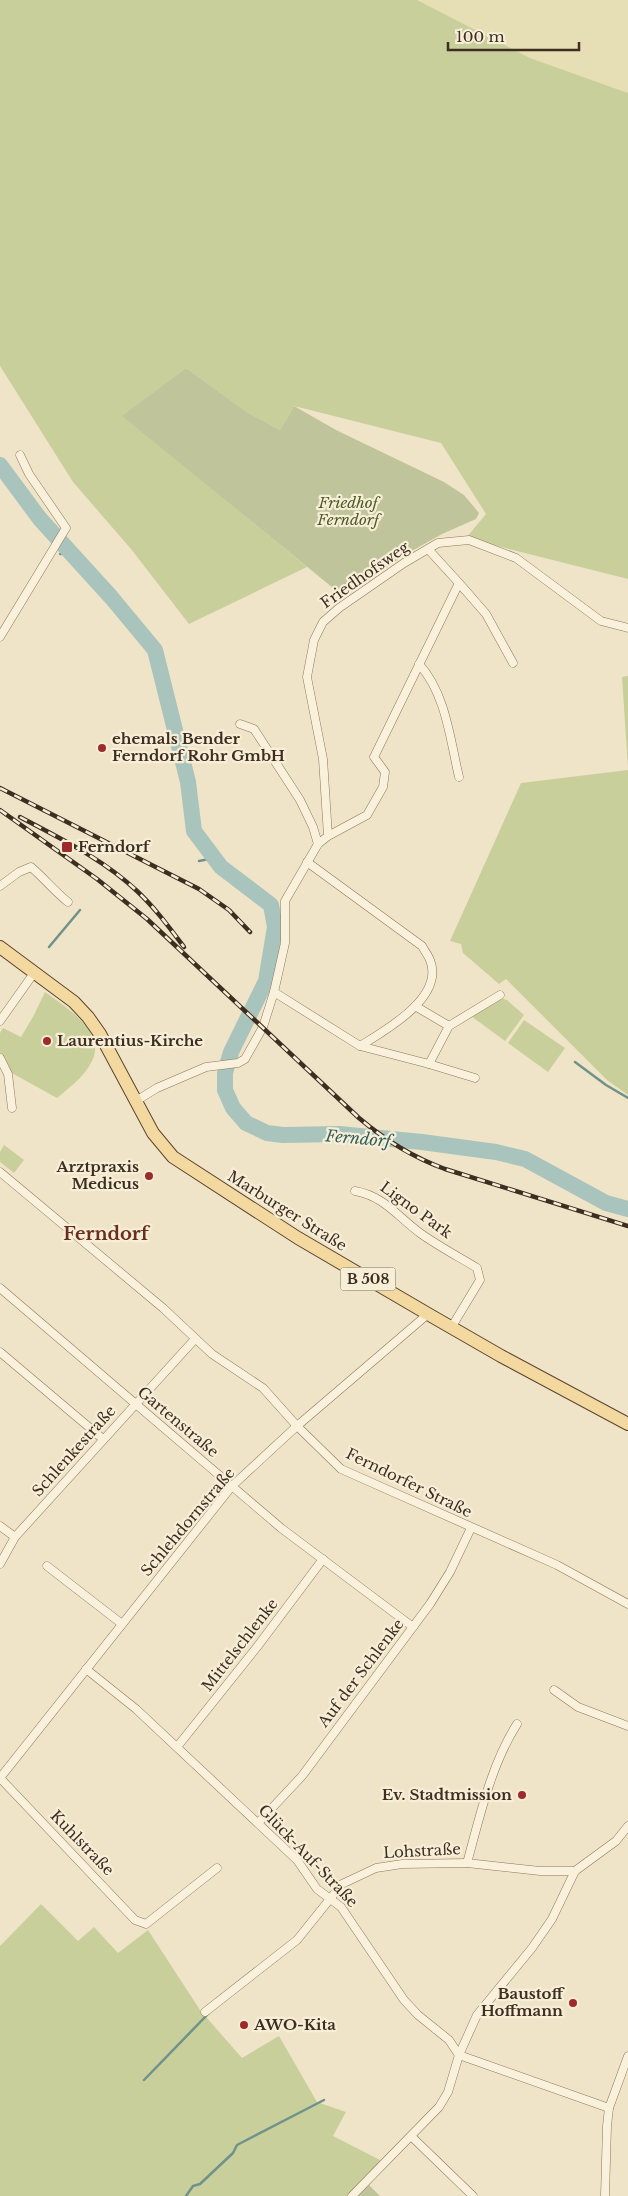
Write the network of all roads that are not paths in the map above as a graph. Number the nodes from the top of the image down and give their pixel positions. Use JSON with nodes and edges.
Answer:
{"nodes":[{"id":1,"x":20,"y":455,"type":"dead end"},
{"id":2,"x":428,"y":549,"type":"junction"},
{"id":3,"x":459,"y":583,"type":"junction"},
{"id":4,"x":628,"y":628,"type":"edge"},
{"id":5,"x":0,"y":637,"type":"edge"},
{"id":6,"x":513,"y":663,"type":"dead end"},
{"id":7,"x":419,"y":664,"type":"junction"},
{"id":8,"x":240,"y":724,"type":"dead end"},
{"id":9,"x":459,"y":777,"type":"dead end"},
{"id":10,"x":328,"y":836,"type":"junction"},
{"id":11,"x":318,"y":844,"type":"junction"},
{"id":12,"x":308,"y":862,"type":"junction"},
{"id":13,"x":0,"y":886,"type":"edge"},
{"id":14,"x":68,"y":902,"type":"dead end"},
{"id":15,"x":0,"y":947,"type":"edge"},
{"id":16,"x":34,"y":973,"type":"junction"},
{"id":17,"x":274,"y":992,"type":"junction"},
{"id":18,"x":500,"y":995,"type":"dead end"},
{"id":19,"x":415,"y":1006,"type":"junction"},
{"id":20,"x":0,"y":1021,"type":"edge"},
{"id":21,"x":449,"y":1026,"type":"junction"},
{"id":22,"x":360,"y":1046,"type":"junction"},
{"id":23,"x":0,"y":1058,"type":"edge"},
{"id":24,"x":429,"y":1064,"type":"junction"},
{"id":25,"x":475,"y":1078,"type":"dead end"},
{"id":26,"x":136,"y":1101,"type":"junction"},
{"id":27,"x":12,"y":1108,"type":"dead end"},
{"id":28,"x":0,"y":1172,"type":"edge"},
{"id":29,"x":356,"y":1191,"type":"dead end"},
{"id":30,"x":0,"y":1288,"type":"edge"},
{"id":31,"x":428,"y":1314,"type":"junction"},
{"id":32,"x":451,"y":1328,"type":"junction"},
{"id":33,"x":195,"y":1339,"type":"junction"},
{"id":34,"x":0,"y":1352,"type":"edge"},
{"id":35,"x":136,"y":1404,"type":"junction"},
{"id":36,"x":628,"y":1424,"type":"edge"},
{"id":37,"x":297,"y":1426,"type":"junction"},
{"id":38,"x":102,"y":1439,"type":"junction"},
{"id":39,"x":232,"y":1486,"type":"junction"},
{"id":40,"x":0,"y":1526,"type":"edge"},
{"id":41,"x":471,"y":1528,"type":"junction"},
{"id":42,"x":15,"y":1538,"type":"junction"},
{"id":43,"x":323,"y":1559,"type":"junction"},
{"id":44,"x":0,"y":1564,"type":"edge"},
{"id":45,"x":47,"y":1566,"type":"dead end"},
{"id":46,"x":628,"y":1604,"type":"edge"},
{"id":47,"x":122,"y":1624,"type":"junction"},
{"id":48,"x":413,"y":1627,"type":"junction"},
{"id":49,"x":86,"y":1669,"type":"junction"},
{"id":50,"x":554,"y":1690,"type":"dead end"},
{"id":51,"x":516,"y":1724,"type":"dead end"},
{"id":52,"x":628,"y":1726,"type":"edge"},
{"id":53,"x":177,"y":1746,"type":"junction"},
{"id":54,"x":0,"y":1778,"type":"edge"},
{"id":55,"x":258,"y":1823,"type":"junction"},
{"id":56,"x":628,"y":1826,"type":"edge"},
{"id":57,"x":467,"y":1862,"type":"junction"},
{"id":58,"x":217,"y":1868,"type":"dead end"},
{"id":59,"x":575,"y":1871,"type":"junction"},
{"id":60,"x":329,"y":1898,"type":"junction"},
{"id":61,"x":205,"y":2012,"type":"dead end"},
{"id":62,"x":459,"y":2055,"type":"junction"},
{"id":63,"x":628,"y":2056,"type":"edge"},
{"id":64,"x":610,"y":2108,"type":"junction"},
{"id":65,"x":410,"y":2136,"type":"junction"},
{"id":66,"x":352,"y":2196,"type":"edge"},
{"id":67,"x":473,"y":2196,"type":"edge"},
{"id":68,"x":605,"y":2196,"type":"edge"}],
"edges":[{"from":1,"to":5,"type":"street"},
{"from":2,"to":3,"type":"street"},
{"from":2,"to":4,"type":"street","name":"Friedhofsweg"},
{"from":2,"to":10,"type":"street","name":"Friedhofsweg"},
{"from":3,"to":6,"type":"street"},
{"from":3,"to":7,"type":"street"},
{"from":7,"to":9,"type":"street"},
{"from":7,"to":10,"type":"street"},
{"from":8,"to":11,"type":"street"},
{"from":10,"to":11,"type":"street"},
{"from":11,"to":12,"type":"street"},
{"from":12,"to":17,"type":"street"},
{"from":12,"to":19,"type":"street"},
{"from":13,"to":14,"type":"street"},
{"from":15,"to":16,"type":"main road","name":"Marburger Straße","number":"B 508"},
{"from":16,"to":20,"type":"street"},
{"from":16,"to":26,"type":"main road","name":"Marburger Straße","number":"B 508"},
{"from":17,"to":22,"type":"street"},
{"from":17,"to":26,"type":"street"},
{"from":18,"to":21,"type":"street"},
{"from":19,"to":21,"type":"street"},
{"from":19,"to":22,"type":"street"},
{"from":21,"to":24,"type":"street"},
{"from":22,"to":24,"type":"street"},
{"from":23,"to":27,"type":"street"},
{"from":24,"to":25,"type":"street"},
{"from":26,"to":31,"type":"main road","name":"Marburger Straße","number":"B 508"},
{"from":28,"to":33,"type":"street","name":"Ferndorfer Straße"},
{"from":29,"to":32,"type":"street","name":"Ligno Park"},
{"from":30,"to":35,"type":"street","name":"Gartenstraße"},
{"from":31,"to":32,"type":"main road","name":"Marburger Straße","number":"B 508"},
{"from":31,"to":37,"type":"street","name":"Schlehdornstraße"},
{"from":32,"to":36,"type":"main road","name":"Marburger Straße","number":"B 508"},
{"from":33,"to":35,"type":"street","name":"Schlenkestraße"},
{"from":33,"to":37,"type":"street","name":"Ferndorfer Straße"},
{"from":34,"to":38,"type":"street"},
{"from":35,"to":38,"type":"street","name":"Schlenkestraße"},
{"from":35,"to":39,"type":"street","name":"Gartenstraße"},
{"from":37,"to":39,"type":"street","name":"Schlehdornstraße"},
{"from":37,"to":41,"type":"street","name":"Ferndorfer Straße"},
{"from":38,"to":42,"type":"street","name":"Schlenkestraße"},
{"from":39,"to":43,"type":"street","name":"Gartenstraße"},
{"from":39,"to":47,"type":"street","name":"Schlehdornstraße"},
{"from":40,"to":42,"type":"street"},
{"from":41,"to":46,"type":"street","name":"Ferndorfer Straße"},
{"from":41,"to":48,"type":"street","name":"Auf der Schlenke"},
{"from":42,"to":44,"type":"street","name":"Schlenkestraße"},
{"from":43,"to":48,"type":"street","name":"Gartenstraße"},
{"from":43,"to":53,"type":"street","name":"Mittelschlenke"},
{"from":45,"to":47,"type":"street"},
{"from":47,"to":49,"type":"street","name":"Schlehdornstraße"},
{"from":48,"to":55,"type":"street","name":"Auf der Schlenke"},
{"from":49,"to":53,"type":"street","name":"Glück-Auf-Straße"},
{"from":49,"to":54,"type":"street","name":"Schlehdornstraße"},
{"from":50,"to":52,"type":"street"},
{"from":51,"to":57,"type":"street"},
{"from":53,"to":55,"type":"street","name":"Glück-Auf-Straße"},
{"from":54,"to":58,"type":"street","name":"Kuhlstraße"},
{"from":55,"to":60,"type":"street","name":"Glück-Auf-Straße"},
{"from":56,"to":59,"type":"street"},
{"from":57,"to":59,"type":"street","name":"Lohstraße"},
{"from":57,"to":60,"type":"street","name":"Lohstraße"},
{"from":59,"to":62,"type":"street"},
{"from":60,"to":61,"type":"street","name":"Lohstraße"},
{"from":60,"to":62,"type":"street","name":"Glück-Auf-Straße"},
{"from":62,"to":64,"type":"street"},
{"from":62,"to":65,"type":"street"},
{"from":63,"to":64,"type":"street"},
{"from":64,"to":68,"type":"street"},
{"from":65,"to":66,"type":"street"},
{"from":65,"to":67,"type":"street"}]}
